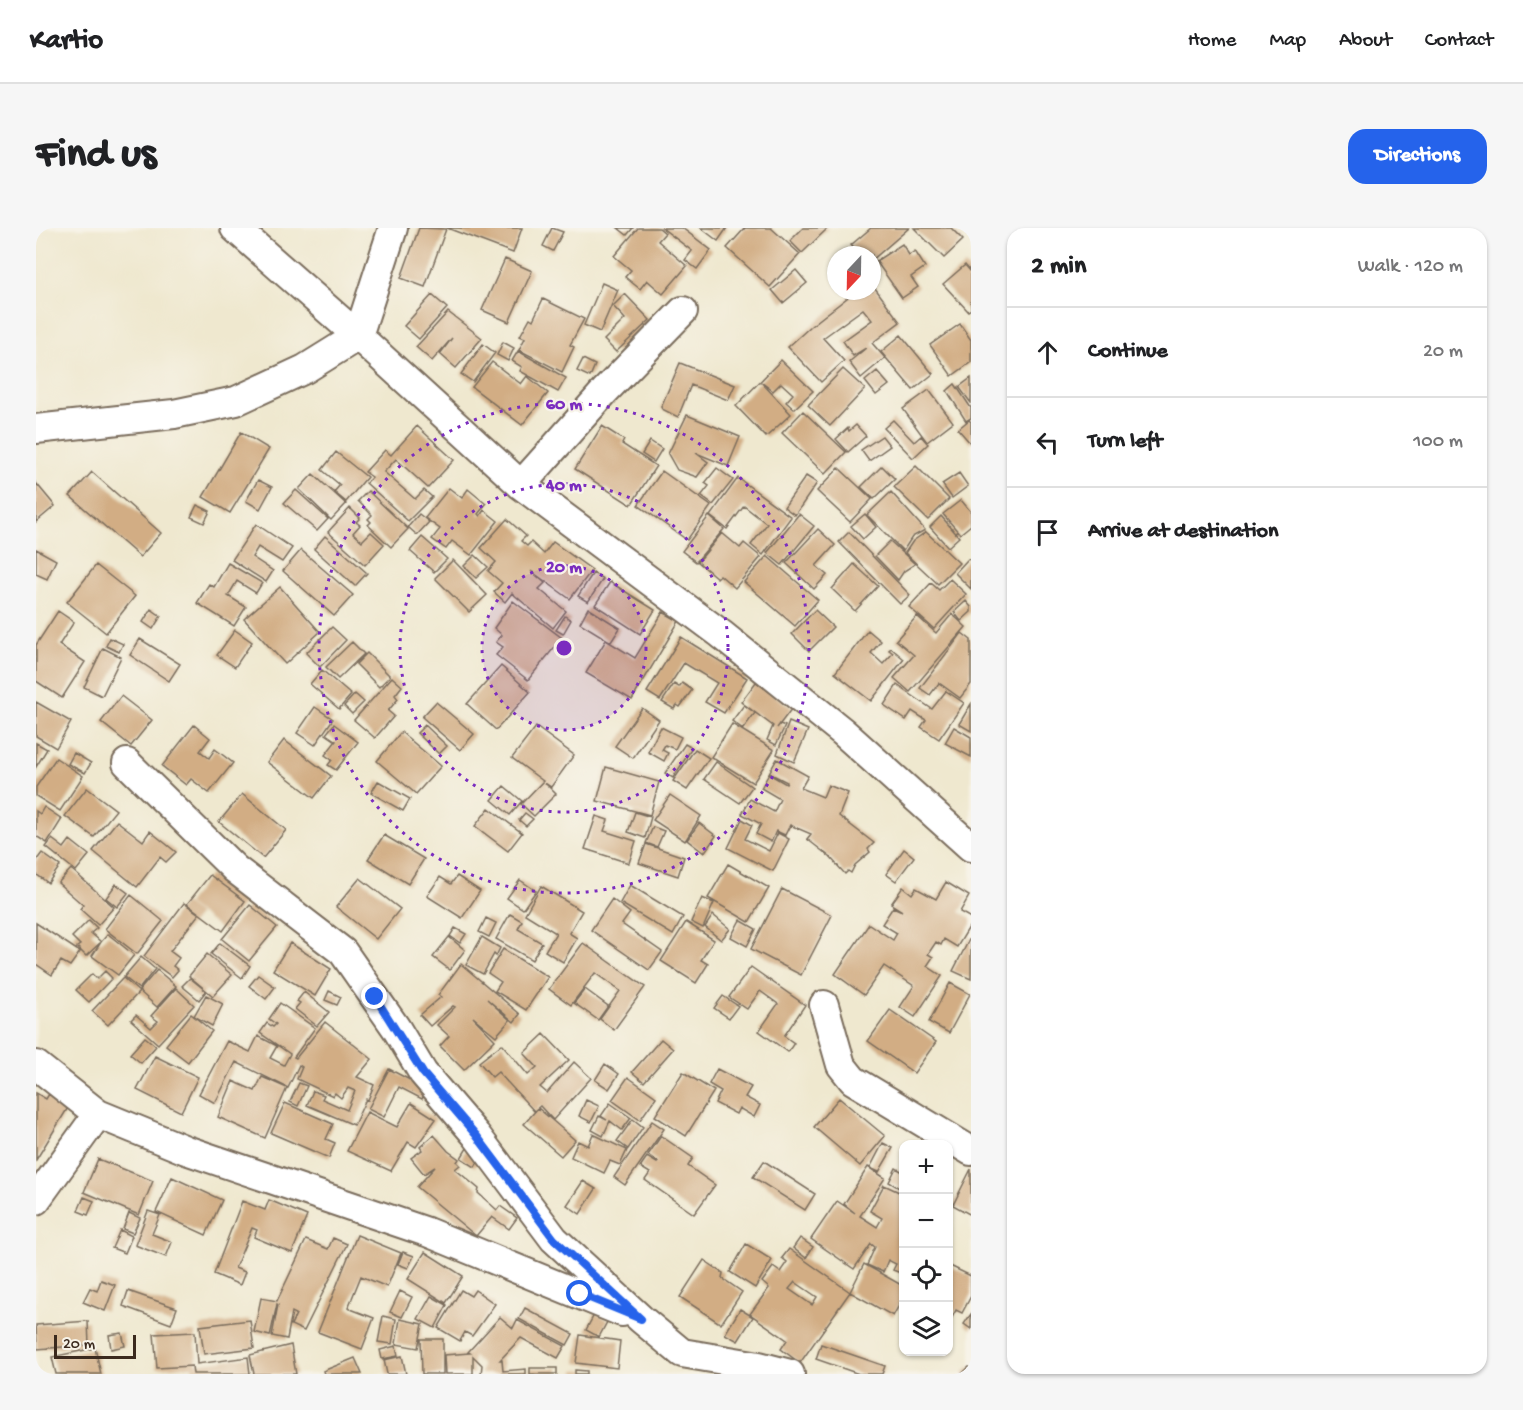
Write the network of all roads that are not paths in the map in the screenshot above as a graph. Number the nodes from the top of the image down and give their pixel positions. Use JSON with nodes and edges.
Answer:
{"nodes":[{"id":1,"x":236,"y":228,"type":"edge"},
{"id":2,"x":393,"y":228,"type":"edge"},
{"id":3,"x":683,"y":311,"type":"dead end"},
{"id":4,"x":358,"y":336,"type":"junction"},
{"id":5,"x":36,"y":429,"type":"edge"},
{"id":6,"x":521,"y":485,"type":"junction"},
{"id":7,"x":127,"y":763,"type":"dead end"},
{"id":8,"x":971,"y":847,"type":"edge"},
{"id":9,"x":824,"y":1005,"type":"dead end"},
{"id":10,"x":36,"y":1065,"type":"edge"},
{"id":11,"x":98,"y":1114,"type":"junction"},
{"id":12,"x":971,"y":1151,"type":"edge"},
{"id":13,"x":36,"y":1200,"type":"edge"},
{"id":14,"x":641,"y":1319,"type":"junction"},
{"id":15,"x":686,"y":1364,"type":"edge"},
{"id":16,"x":789,"y":1374,"type":"edge"}],
"edges":[{"from":1,"to":4,"type":"street"},
{"from":2,"to":4,"type":"street"},
{"from":3,"to":6,"type":"street"},
{"from":4,"to":5,"type":"street"},
{"from":4,"to":6,"type":"street"},
{"from":6,"to":8,"type":"street"},
{"from":7,"to":14,"type":"street"},
{"from":9,"to":12,"type":"street"},
{"from":10,"to":11,"type":"street"},
{"from":11,"to":13,"type":"street"},
{"from":11,"to":14,"type":"street"},
{"from":14,"to":15,"type":"street"},
{"from":15,"to":16,"type":"street"}]}
